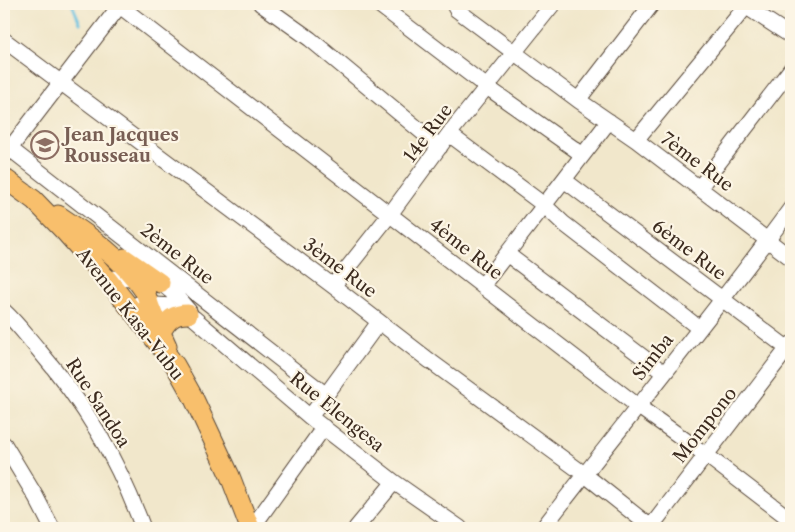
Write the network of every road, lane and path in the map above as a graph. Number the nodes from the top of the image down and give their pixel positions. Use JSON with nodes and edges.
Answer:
{"nodes":[{"id":1,"x":261,"y":4,"type":"edge"},
{"id":2,"x":378,"y":4,"type":"edge"},
{"id":3,"x":553,"y":4,"type":"edge"},
{"id":4,"x":652,"y":4,"type":"edge"},
{"id":5,"x":121,"y":5,"type":"edge"},
{"id":6,"x":746,"y":5,"type":"edge"},
{"id":7,"x":456,"y":7,"type":"edge"},
{"id":8,"x":791,"y":36,"type":"edge"},
{"id":9,"x":4,"y":40,"type":"edge"},
{"id":10,"x":514,"y":53,"type":"junction"},
{"id":11,"x":791,"y":69,"type":"edge"},
{"id":12,"x":61,"y":84,"type":"junction"},
{"id":13,"x":487,"y":87,"type":"junction"},
{"id":14,"x":578,"y":100,"type":"junction"},
{"id":15,"x":609,"y":120,"type":"junction"},
{"id":16,"x":450,"y":134,"type":"junction"},
{"id":17,"x":636,"y":140,"type":"junction"},
{"id":18,"x":440,"y":147,"type":"junction"},
{"id":19,"x":6,"y":149,"type":"edge"},
{"id":20,"x":583,"y":155,"type":"junction"},
{"id":21,"x":4,"y":178,"type":"edge"},
{"id":22,"x":564,"y":180,"type":"junction"},
{"id":23,"x":700,"y":187,"type":"junction"},
{"id":24,"x":34,"y":200,"type":"junction"},
{"id":25,"x":544,"y":205,"type":"junction"},
{"id":26,"x":791,"y":208,"type":"edge"},
{"id":27,"x":391,"y":213,"type":"junction"},
{"id":28,"x":94,"y":240,"type":"junction"},
{"id":29,"x":768,"y":240,"type":"junction"},
{"id":30,"x":507,"y":254,"type":"junction"},
{"id":31,"x":791,"y":258,"type":"edge"},
{"id":32,"x":133,"y":278,"type":"junction"},
{"id":33,"x":107,"y":279,"type":"junction"},
{"id":34,"x":160,"y":283,"type":"junction"},
{"id":35,"x":333,"y":286,"type":"junction"},
{"id":36,"x":482,"y":286,"type":"junction"},
{"id":37,"x":722,"y":299,"type":"junction"},
{"id":38,"x":127,"y":305,"type":"junction"},
{"id":39,"x":148,"y":305,"type":"junction"},
{"id":40,"x":4,"y":311,"type":"edge"},
{"id":41,"x":191,"y":316,"type":"junction"},
{"id":42,"x":379,"y":322,"type":"junction"},
{"id":43,"x":699,"y":328,"type":"junction"},
{"id":44,"x":161,"y":332,"type":"junction"},
{"id":45,"x":790,"y":348,"type":"edge"},
{"id":46,"x":175,"y":365,"type":"junction"},
{"id":47,"x":664,"y":373,"type":"junction"},
{"id":48,"x":326,"y":395,"type":"junction"},
{"id":49,"x":639,"y":407,"type":"junction"},
{"id":50,"x":310,"y":416,"type":"junction"},
{"id":51,"x":324,"y":427,"type":"junction"},
{"id":52,"x":4,"y":444,"type":"edge"},
{"id":53,"x":706,"y":455,"type":"junction"},
{"id":54,"x":584,"y":474,"type":"junction"},
{"id":55,"x":394,"y":482,"type":"junction"},
{"id":56,"x":791,"y":520,"type":"edge"},
{"id":57,"x":52,"y":528,"type":"edge"},
{"id":58,"x":143,"y":528,"type":"edge"},
{"id":59,"x":251,"y":528,"type":"edge"},
{"id":60,"x":356,"y":528,"type":"edge"},
{"id":61,"x":460,"y":528,"type":"edge"},
{"id":62,"x":543,"y":528,"type":"edge"},
{"id":63,"x":651,"y":528,"type":"edge"}],
"edges":[{"from":1,"to":18,"type":"street"},
{"from":2,"to":13,"type":"street"},
{"from":3,"to":10,"type":"street","name":"14e Rue"},
{"from":4,"to":14,"type":"street"},
{"from":5,"to":12,"type":"street"},
{"from":5,"to":27,"type":"street","name":"4ème Rue"},
{"from":6,"to":8,"type":"street"},
{"from":6,"to":17,"type":"street"},
{"from":7,"to":10,"type":"street","name":"7ème Rue"},
{"from":9,"to":12,"type":"street","name":"3ème Rue"},
{"from":10,"to":13,"type":"street","name":"14e Rue"},
{"from":10,"to":14,"type":"street","name":"7ème Rue"},
{"from":11,"to":23,"type":"street"},
{"from":12,"to":19,"type":"street"},
{"from":12,"to":35,"type":"street","name":"3ème Rue"},
{"from":13,"to":16,"type":"street","name":"14e Rue"},
{"from":13,"to":20,"type":"street"},
{"from":14,"to":15,"type":"street","name":"7ème Rue"},
{"from":15,"to":17,"type":"street","name":"7ème Rue"},
{"from":15,"to":20,"type":"street"},
{"from":16,"to":18,"type":"street","name":"14e Rue"},
{"from":16,"to":25,"type":"street"},
{"from":17,"to":23,"type":"street","name":"7ème Rue"},
{"from":18,"to":27,"type":"street","name":"14e Rue"},
{"from":19,"to":48,"type":"street","name":"2ème Rue"},
{"from":20,"to":22,"type":"street"},
{"from":21,"to":24,"type":"main road","name":"Avenue Kasa-Vubu"},
{"from":22,"to":25,"type":"street"},
{"from":22,"to":37,"type":"street","name":"6ème Rue"},
{"from":23,"to":29,"type":"street","name":"7ème Rue"},
{"from":24,"to":28,"type":"main road"},
{"from":24,"to":33,"type":"main road","name":"Avenue Kasa-Vubu"},
{"from":25,"to":30,"type":"street"},
{"from":25,"to":43,"type":"street"},
{"from":26,"to":29,"type":"street","name":"Simba"},
{"from":27,"to":35,"type":"street","name":"14e Rue"},
{"from":27,"to":36,"type":"street","name":"4ème Rue"},
{"from":28,"to":32,"type":"main road"},
{"from":28,"to":34,"type":"main road"},
{"from":29,"to":31,"type":"street","name":"7ème Rue"},
{"from":29,"to":37,"type":"street","name":"Simba"},
{"from":30,"to":36,"type":"street"},
{"from":30,"to":47,"type":"street"},
{"from":32,"to":33,"type":"street"},
{"from":32,"to":34,"type":"street"},
{"from":32,"to":39,"type":"main road"},
{"from":33,"to":38,"type":"main road","name":"Avenue Kasa-Vubu"},
{"from":34,"to":41,"type":"street"},
{"from":35,"to":42,"type":"street","name":"3ème Rue"},
{"from":36,"to":49,"type":"street","name":"4ème Rue"},
{"from":37,"to":43,"type":"street","name":"Simba"},
{"from":37,"to":45,"type":"street","name":"6ème Rue"},
{"from":38,"to":39,"type":"street"},
{"from":38,"to":46,"type":"main road","name":"Avenue Kasa-Vubu"},
{"from":39,"to":41,"type":"street"},
{"from":39,"to":44,"type":"main road"},
{"from":40,"to":58,"type":"street","name":"Rue Sandoa"},
{"from":41,"to":44,"type":"main road"},
{"from":41,"to":50,"type":"street","name":"Rue Elengesa"},
{"from":42,"to":48,"type":"street"},
{"from":42,"to":54,"type":"street","name":"3ème Rue"},
{"from":43,"to":47,"type":"street","name":"Simba"},
{"from":44,"to":46,"type":"main road"},
{"from":45,"to":53,"type":"street","name":"Mompono"},
{"from":46,"to":59,"type":"main road","name":"Avenue Kasa-Vubu"},
{"from":47,"to":49,"type":"street","name":"Simba"},
{"from":48,"to":50,"type":"street"},
{"from":49,"to":53,"type":"street","name":"4ème Rue"},
{"from":49,"to":54,"type":"street","name":"Simba"},
{"from":50,"to":51,"type":"street","name":"Rue Elengesa"},
{"from":51,"to":55,"type":"street","name":"Rue Elengesa"},
{"from":51,"to":59,"type":"street"},
{"from":52,"to":57,"type":"street"},
{"from":53,"to":56,"type":"street","name":"4ème Rue"},
{"from":53,"to":63,"type":"street","name":"Mompono"},
{"from":54,"to":62,"type":"street","name":"Simba"},
{"from":54,"to":63,"type":"street","name":"3ème Rue"},
{"from":55,"to":60,"type":"street"},
{"from":55,"to":61,"type":"street","name":"Rue Elengesa"}]}
